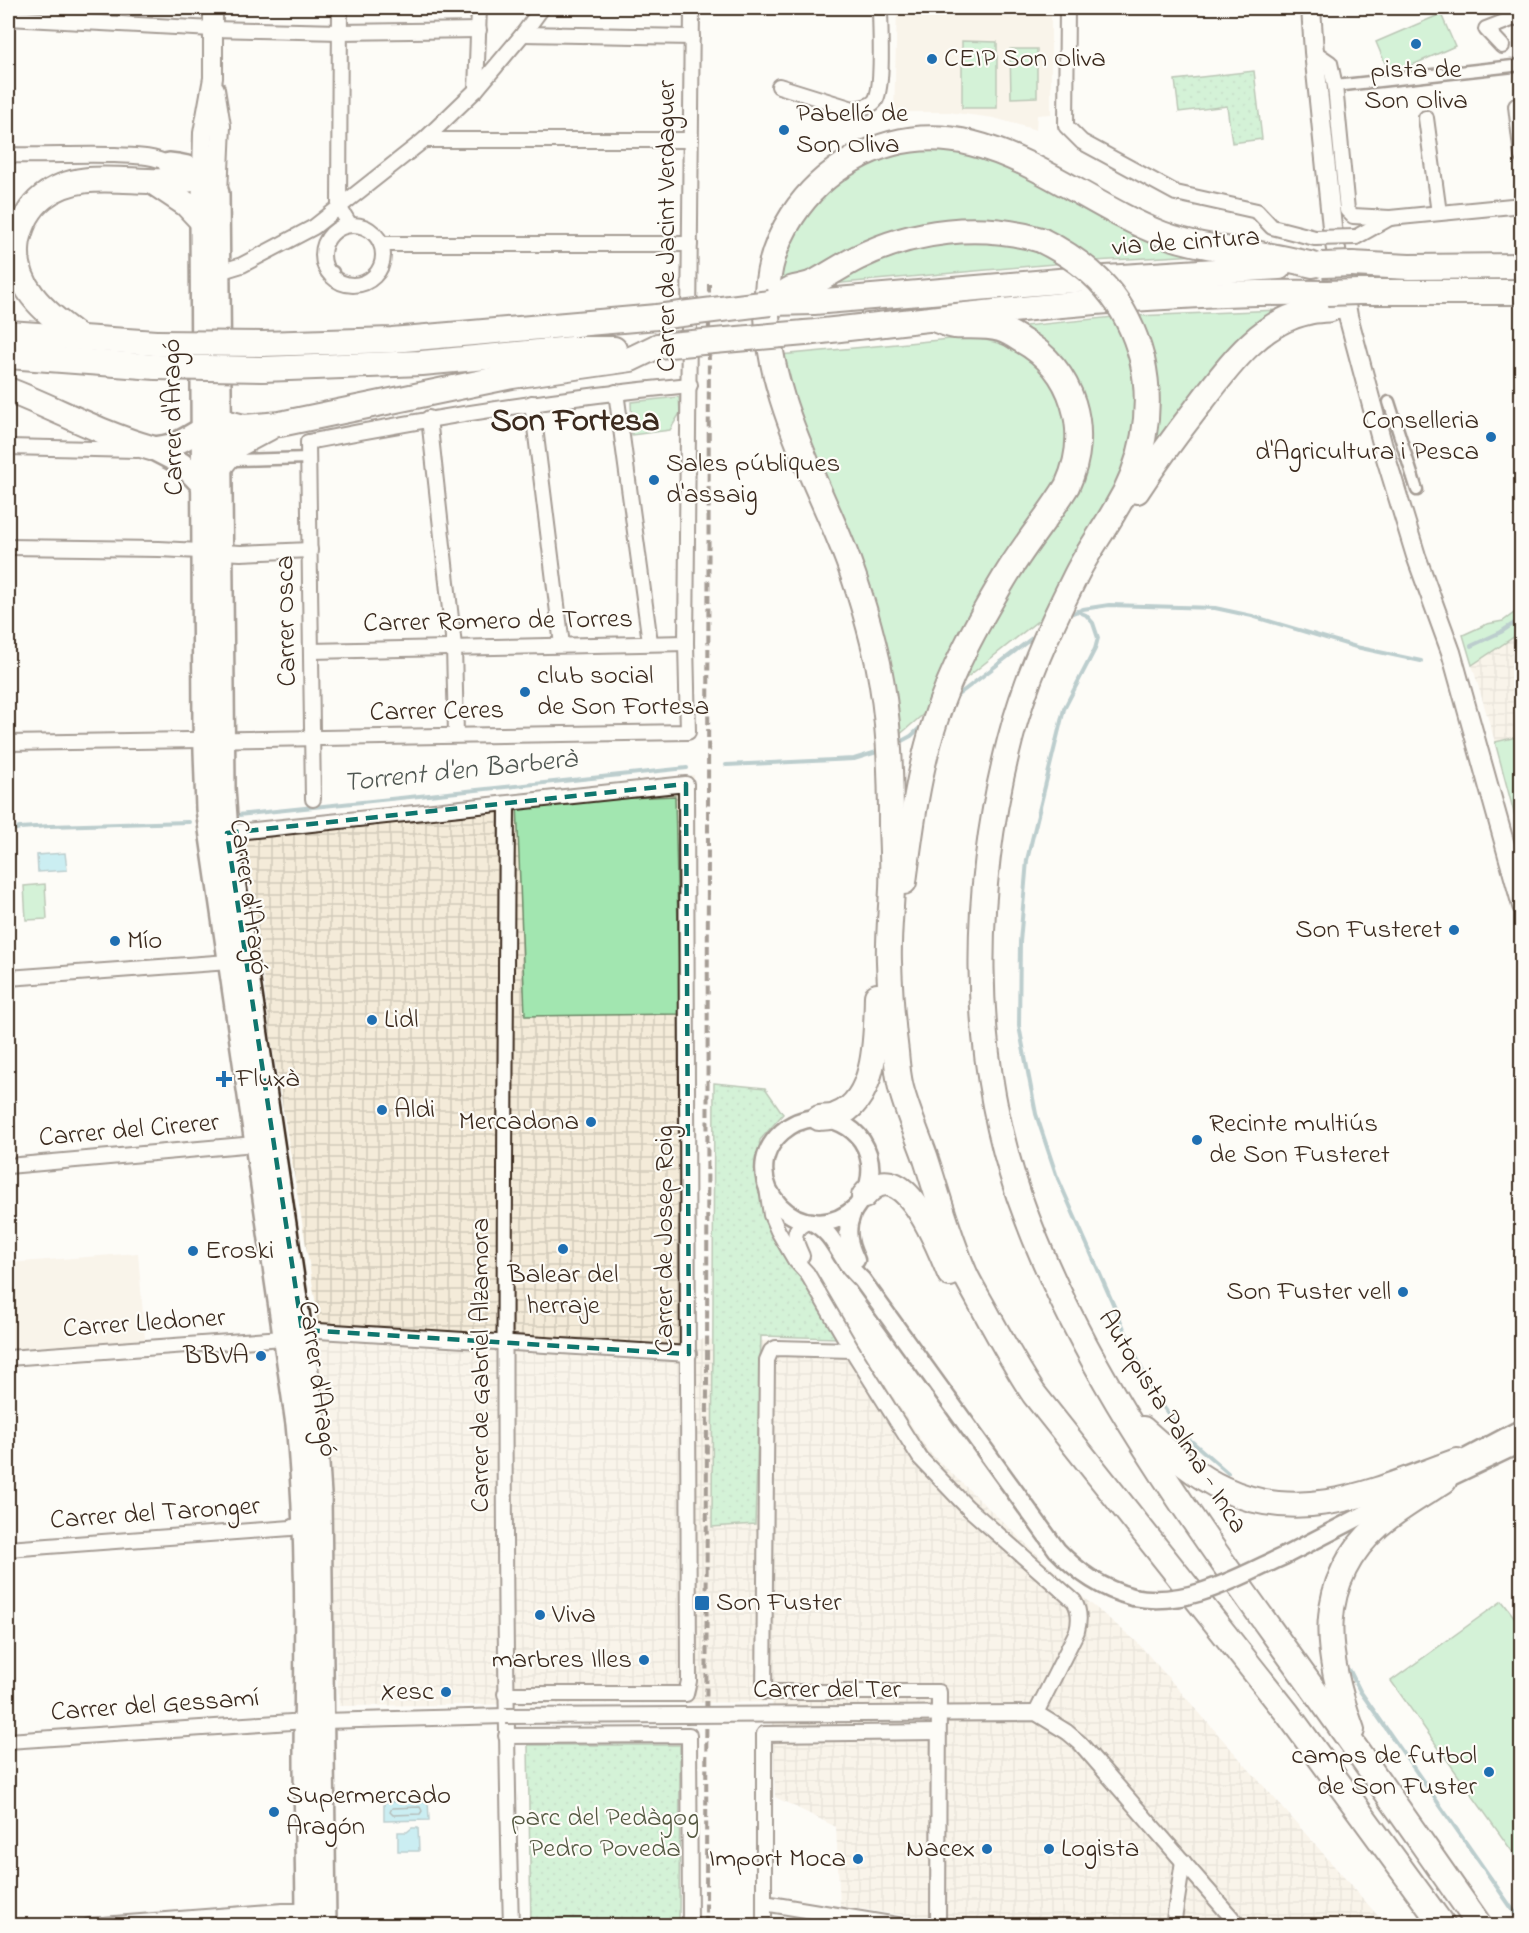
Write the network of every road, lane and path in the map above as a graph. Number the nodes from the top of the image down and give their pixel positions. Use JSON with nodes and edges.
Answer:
{"nodes":[{"id":1,"x":213,"y":8,"type":"edge"},
{"id":2,"x":340,"y":8,"type":"edge"},
{"id":3,"x":479,"y":8,"type":"edge"},
{"id":4,"x":542,"y":8,"type":"edge"},
{"id":5,"x":692,"y":8,"type":"edge"},
{"id":6,"x":880,"y":8,"type":"edge"},
{"id":7,"x":1067,"y":8,"type":"edge"},
{"id":8,"x":1311,"y":8,"type":"edge"},
{"id":9,"x":1521,"y":15,"type":"edge"},
{"id":10,"x":8,"y":18,"type":"edge"},
{"id":11,"x":213,"y":29,"type":"junction"},
{"id":12,"x":479,"y":30,"type":"junction"},
{"id":13,"x":340,"y":32,"type":"junction"},
{"id":14,"x":523,"y":34,"type":"junction"},
{"id":15,"x":692,"y":37,"type":"junction"},
{"id":16,"x":1502,"y":46,"type":"joint"},
{"id":17,"x":1314,"y":51,"type":"junction"},
{"id":18,"x":1521,"y":65,"type":"edge"},
{"id":19,"x":1505,"y":67,"type":"junction"},
{"id":20,"x":213,"y":78,"type":"junction"},
{"id":21,"x":779,"y":86,"type":"dead end"},
{"id":22,"x":1335,"y":86,"type":"junction"},
{"id":23,"x":476,"y":90,"type":"junction"},
{"id":24,"x":1516,"y":106,"type":"dead end"},
{"id":25,"x":1426,"y":118,"type":"dead end"},
{"id":26,"x":424,"y":140,"type":"junction"},
{"id":27,"x":691,"y":140,"type":"junction"},
{"id":28,"x":8,"y":155,"type":"edge"},
{"id":29,"x":220,"y":156,"type":"junction"},
{"id":30,"x":1521,"y":157,"type":"edge"},
{"id":31,"x":186,"y":168,"type":"junction"},
{"id":32,"x":153,"y":182,"type":"junction"},
{"id":33,"x":218,"y":192,"type":"junction"},
{"id":34,"x":1521,"y":205,"type":"edge"},
{"id":35,"x":339,"y":207,"type":"junction"},
{"id":36,"x":1439,"y":213,"type":"junction"},
{"id":37,"x":1390,"y":218,"type":"junction"},
{"id":38,"x":201,"y":220,"type":"junction"},
{"id":39,"x":8,"y":224,"type":"edge"},
{"id":40,"x":352,"y":227,"type":"junction"},
{"id":41,"x":379,"y":244,"type":"junction"},
{"id":42,"x":690,"y":244,"type":"junction"},
{"id":43,"x":1318,"y":265,"type":"junction"},
{"id":44,"x":1521,"y":266,"type":"edge"},
{"id":45,"x":219,"y":272,"type":"junction"},
{"id":46,"x":817,"y":291,"type":"junction"},
{"id":47,"x":1521,"y":292,"type":"edge"},
{"id":48,"x":1329,"y":301,"type":"junction"},
{"id":49,"x":933,"y":319,"type":"junction"},
{"id":50,"x":8,"y":333,"type":"edge"},
{"id":51,"x":80,"y":338,"type":"junction"},
{"id":52,"x":658,"y":346,"type":"junction"},
{"id":53,"x":8,"y":356,"type":"edge"},
{"id":54,"x":690,"y":385,"type":"junction"},
{"id":55,"x":8,"y":390,"type":"edge"},
{"id":56,"x":616,"y":392,"type":"junction"},
{"id":57,"x":1389,"y":402,"type":"dead end"},
{"id":58,"x":532,"y":403,"type":"junction"},
{"id":59,"x":429,"y":418,"type":"junction"},
{"id":60,"x":208,"y":419,"type":"junction"},
{"id":61,"x":280,"y":424,"type":"junction"},
{"id":62,"x":8,"y":447,"type":"edge"},
{"id":63,"x":151,"y":448,"type":"junction"},
{"id":64,"x":309,"y":458,"type":"junction"},
{"id":65,"x":228,"y":462,"type":"junction"},
{"id":66,"x":203,"y":486,"type":"junction"},
{"id":67,"x":1417,"y":490,"type":"dead end"},
{"id":68,"x":8,"y":547,"type":"edge"},
{"id":69,"x":310,"y":550,"type":"junction"},
{"id":70,"x":213,"y":551,"type":"junction"},
{"id":71,"x":1060,"y":608,"type":"junction"},
{"id":72,"x":650,"y":642,"type":"junction"},
{"id":73,"x":686,"y":643,"type":"junction"},
{"id":74,"x":562,"y":645,"type":"junction"},
{"id":75,"x":454,"y":646,"type":"junction"},
{"id":76,"x":311,"y":651,"type":"junction"},
{"id":77,"x":688,"y":732,"type":"joint"},
{"id":78,"x":456,"y":735,"type":"junction"},
{"id":79,"x":312,"y":737,"type":"junction"},
{"id":80,"x":213,"y":741,"type":"junction"},
{"id":81,"x":8,"y":743,"type":"edge"},
{"id":82,"x":313,"y":799,"type":"dead end"},
{"id":83,"x":507,"y":804,"type":"junction"},
{"id":84,"x":227,"y":833,"type":"junction"},
{"id":85,"x":892,"y":887,"type":"junction"},
{"id":86,"x":1521,"y":906,"type":"edge"},
{"id":87,"x":238,"y":965,"type":"junction"},
{"id":88,"x":8,"y":978,"type":"edge"},
{"id":89,"x":819,"y":1118,"type":"junction"},
{"id":90,"x":912,"y":1118,"type":"junction"},
{"id":91,"x":272,"y":1130,"type":"junction"},
{"id":92,"x":255,"y":1144,"type":"junction"},
{"id":93,"x":8,"y":1166,"type":"edge"},
{"id":94,"x":766,"y":1184,"type":"junction"},
{"id":95,"x":860,"y":1201,"type":"junction"},
{"id":96,"x":810,"y":1222,"type":"junction"},
{"id":97,"x":807,"y":1273,"type":"junction"},
{"id":98,"x":862,"y":1280,"type":"junction"},
{"id":99,"x":289,"y":1330,"type":"junction"},
{"id":100,"x":504,"y":1343,"type":"junction"},
{"id":101,"x":852,"y":1350,"type":"junction"},
{"id":102,"x":689,"y":1354,"type":"junction"},
{"id":103,"x":8,"y":1358,"type":"edge"},
{"id":104,"x":1020,"y":1372,"type":"junction"},
{"id":105,"x":1123,"y":1411,"type":"junction"},
{"id":106,"x":1521,"y":1428,"type":"edge"},
{"id":107,"x":1521,"y":1443,"type":"edge"},
{"id":108,"x":1450,"y":1471,"type":"junction"},
{"id":109,"x":320,"y":1495,"type":"junction"},
{"id":110,"x":1398,"y":1498,"type":"junction"},
{"id":111,"x":304,"y":1522,"type":"junction"},
{"id":112,"x":8,"y":1549,"type":"edge"},
{"id":113,"x":506,"y":1694,"type":"junction"},
{"id":114,"x":1036,"y":1713,"type":"junction"},
{"id":115,"x":938,"y":1714,"type":"junction"},
{"id":116,"x":505,"y":1716,"type":"junction"},
{"id":117,"x":315,"y":1721,"type":"junction"},
{"id":118,"x":938,"y":1732,"type":"junction"},
{"id":119,"x":506,"y":1736,"type":"junction"},
{"id":120,"x":8,"y":1741,"type":"edge"},
{"id":121,"x":1362,"y":1757,"type":"junction"},
{"id":122,"x":1183,"y":1860,"type":"junction"},
{"id":123,"x":764,"y":1903,"type":"junction"},
{"id":124,"x":314,"y":1923,"type":"edge"},
{"id":125,"x":89,"y":1926,"type":"edge"},
{"id":126,"x":511,"y":1926,"type":"edge"},
{"id":127,"x":690,"y":1926,"type":"edge"},
{"id":128,"x":764,"y":1926,"type":"edge"},
{"id":129,"x":903,"y":1926,"type":"edge"},
{"id":130,"x":938,"y":1926,"type":"edge"},
{"id":131,"x":1173,"y":1926,"type":"edge"},
{"id":132,"x":1239,"y":1926,"type":"edge"},
{"id":133,"x":1443,"y":1926,"type":"edge"},
{"id":134,"x":1480,"y":1926,"type":"edge"}],
"edges":[{"from":1,"to":11,"type":"main road","name":"Carrer d'Aragó"},
{"from":2,"to":13,"type":"street"},
{"from":3,"to":12,"type":"street"},
{"from":4,"to":14,"type":"street"},
{"from":5,"to":15,"type":"street","name":"Carrer de Jacint Verdaguer"},
{"from":6,"to":21,"type":"street"},
{"from":7,"to":37,"type":"street","bridge":true},
{"from":8,"to":17,"type":"main road"},
{"from":9,"to":16,"type":"street"},
{"from":10,"to":11,"type":"street"},
{"from":11,"to":13,"type":"street"},
{"from":11,"to":20,"type":"main road","name":"Carrer d'Aragó"},
{"from":12,"to":13,"type":"street"},
{"from":12,"to":23,"type":"street"},
{"from":13,"to":35,"type":"street"},
{"from":14,"to":15,"type":"street"},
{"from":14,"to":23,"type":"street"},
{"from":15,"to":27,"type":"street","name":"Carrer de Jacint Verdaguer"},
{"from":16,"to":19,"type":"street"},
{"from":17,"to":22,"type":"street"},
{"from":17,"to":86,"type":"main road"},
{"from":18,"to":19,"type":"street"},
{"from":19,"to":22,"type":"street"},
{"from":20,"to":29,"type":"main road","name":"Carrer d'Aragó"},
{"from":20,"to":31,"type":"main road","name":"Carrer d'Aragó"},
{"from":22,"to":37,"type":"street"},
{"from":23,"to":26,"type":"street"},
{"from":24,"to":30,"type":"street"},
{"from":25,"to":36,"type":"street"},
{"from":26,"to":27,"type":"street"},
{"from":26,"to":35,"type":"street"},
{"from":27,"to":42,"type":"street","name":"Carrer de Jacint Verdaguer"},
{"from":28,"to":31,"type":"street"},
{"from":29,"to":31,"type":"main road"},
{"from":29,"to":33,"type":"main road","name":"Carrer d'Aragó"},
{"from":31,"to":32,"type":"highway"},
{"from":31,"to":33,"type":"main road"},
{"from":31,"to":38,"type":"main road","name":"Carrer d'Aragó"},
{"from":31,"to":39,"type":"highway"},
{"from":32,"to":38,"type":"highway"},
{"from":32,"to":51,"type":"highway"},
{"from":33,"to":45,"type":"main road","name":"Carrer d'Aragó"},
{"from":34,"to":36,"type":"street"},
{"from":35,"to":40,"type":"street"},
{"from":35,"to":45,"type":"street"},
{"from":36,"to":37,"type":"street"},
{"from":38,"to":60,"type":"main road","name":"Carrer d'Aragó"},
{"from":40,"to":41,"type":"street"},
{"from":40,"to":41,"type":"street"},
{"from":41,"to":42,"type":"street"},
{"from":42,"to":54,"type":"street","name":"Carrer de Jacint Verdaguer"},
{"from":43,"to":44,"type":"highway","name":"via de cintura","bridge":true},
{"from":43,"to":46,"type":"highway","name":"via de cintura"},
{"from":43,"to":85,"type":"highway"},
{"from":45,"to":60,"type":"main road","name":"Carrer d'Aragó"},
{"from":46,"to":51,"type":"highway","name":"via de cintura","bridge":true},
{"from":46,"to":71,"type":"highway","bridge":true},
{"from":47,"to":48,"type":"highway","bridge":true},
{"from":48,"to":49,"type":"highway","name":"via de cintura"},
{"from":48,"to":71,"type":"highway"},
{"from":49,"to":52,"type":"highway","name":"via de cintura","bridge":true},
{"from":49,"to":90,"type":"highway"},
{"from":50,"to":51,"type":"highway","name":"via de cintura"},
{"from":52,"to":53,"type":"highway","name":"via de cintura","bridge":true},
{"from":52,"to":61,"type":"highway"},
{"from":54,"to":56,"type":"street"},
{"from":54,"to":73,"type":"street","name":"Carrer de Jacint Verdaguer"},
{"from":55,"to":63,"type":"highway"},
{"from":56,"to":58,"type":"street"},
{"from":56,"to":72,"type":"street"},
{"from":57,"to":67,"type":"street"},
{"from":58,"to":59,"type":"street"},
{"from":58,"to":74,"type":"street"},
{"from":59,"to":64,"type":"street","name":"Carrer Osca"},
{"from":59,"to":75,"type":"street"},
{"from":60,"to":61,"type":"highway"},
{"from":60,"to":63,"type":"main road"},
{"from":60,"to":65,"type":"main road","name":"Carrer d'Aragó"},
{"from":60,"to":66,"type":"main road","name":"Carrer d'Aragó"},
{"from":61,"to":65,"type":"highway"},
{"from":62,"to":63,"type":"street"},
{"from":63,"to":66,"type":"main road"},
{"from":64,"to":65,"type":"street"},
{"from":64,"to":69,"type":"street","name":"Carrer Osca"},
{"from":65,"to":70,"type":"main road","name":"Carrer d'Aragó"},
{"from":66,"to":70,"type":"main road","name":"Carrer d'Aragó"},
{"from":68,"to":70,"type":"street"},
{"from":69,"to":70,"type":"street"},
{"from":69,"to":76,"type":"street","name":"Carrer Osca"},
{"from":70,"to":80,"type":"main road","name":"Carrer d'Aragó"},
{"from":71,"to":105,"type":"highway","name":"Autopista Palma - Inca"},
{"from":72,"to":73,"type":"street","name":"Carrer Romero de Torres"},
{"from":72,"to":74,"type":"street","name":"Carrer Romero de Torres"},
{"from":73,"to":77,"type":"street","name":"Carrer de Jacint Verdaguer"},
{"from":74,"to":75,"type":"street","name":"Carrer Romero de Torres"},
{"from":75,"to":76,"type":"street","name":"Carrer Romero de Torres"},
{"from":75,"to":78,"type":"street"},
{"from":76,"to":79,"type":"street","name":"Carrer Osca"},
{"from":77,"to":78,"type":"street","name":"Carrer Ceres"},
{"from":78,"to":79,"type":"street","name":"Carrer Ceres"},
{"from":79,"to":80,"type":"street","name":"Carrer Ceres"},
{"from":79,"to":82,"type":"street","name":"Carrer Osca"},
{"from":80,"to":81,"type":"street","name":"Carrer Ceres"},
{"from":80,"to":84,"type":"main road","name":"Carrer d'Aragó"},
{"from":80,"to":87,"type":"main road","name":"Carrer d'Aragó"},
{"from":83,"to":84,"type":"street"},
{"from":83,"to":100,"type":"street","name":"Carrer de Gabriel Alzamora"},
{"from":83,"to":102,"type":"street","name":"Carrer de Josep Roig"},
{"from":84,"to":87,"type":"main road","name":"Carrer d'Aragó"},
{"from":85,"to":89,"type":"highway"},
{"from":85,"to":90,"type":"highway"},
{"from":87,"to":88,"type":"street"},
{"from":87,"to":91,"type":"main road","name":"Carrer d'Aragó"},
{"from":87,"to":92,"type":"main road","name":"Carrer d'Aragó"},
{"from":89,"to":94,"type":"street"},
{"from":89,"to":95,"type":"street"},
{"from":90,"to":104,"type":"highway"},
{"from":91,"to":92,"type":"main road"},
{"from":91,"to":99,"type":"main road","name":"Carrer d'Aragó"},
{"from":92,"to":93,"type":"street","name":"Carrer del Cirerer"},
{"from":92,"to":99,"type":"main road","name":"Carrer d'Aragó"},
{"from":94,"to":96,"type":"street"},
{"from":94,"to":97,"type":"street"},
{"from":95,"to":96,"type":"street"},
{"from":95,"to":98,"type":"street"},
{"from":95,"to":104,"type":"highway"},
{"from":96,"to":97,"type":"street"},
{"from":96,"to":98,"type":"street"},
{"from":97,"to":101,"type":"street"},
{"from":98,"to":110,"type":"street","bridge":true},
{"from":99,"to":100,"type":"street","name":"Carrer Lledoner"},
{"from":99,"to":103,"type":"street","name":"Carrer Lledoner"},
{"from":99,"to":109,"type":"main road","name":"Carrer d'Aragó"},
{"from":99,"to":111,"type":"main road","name":"Carrer d'Aragó"},
{"from":100,"to":102,"type":"street","name":"Carrer Lledoner"},
{"from":100,"to":113,"type":"street","name":"Carrer de Gabriel Alzamora"},
{"from":101,"to":114,"type":"street"},
{"from":101,"to":115,"type":"street"},
{"from":102,"to":113,"type":"street","name":"Carrer de Josep Roig"},
{"from":104,"to":133,"type":"highway"},
{"from":105,"to":108,"type":"highway"},
{"from":105,"to":121,"type":"highway","name":"Autopista Palma - Inca"},
{"from":106,"to":108,"type":"street"},
{"from":107,"to":108,"type":"street"},
{"from":108,"to":110,"type":"street"},
{"from":108,"to":110,"type":"street"},
{"from":108,"to":121,"type":"highway"},
{"from":109,"to":111,"type":"main road"},
{"from":109,"to":117,"type":"main road","name":"Carrer d'Aragó"},
{"from":111,"to":112,"type":"street","name":"Carrer del Taronger"},
{"from":111,"to":117,"type":"main road","name":"Carrer d'Aragó"},
{"from":113,"to":116,"type":"street","name":"Carrer de Gabriel Alzamora"},
{"from":114,"to":115,"type":"street","name":"Carrer del Ter"},
{"from":114,"to":122,"type":"street"},
{"from":115,"to":116,"type":"street","name":"Carrer del Ter","bridge":true},
{"from":115,"to":118,"type":"street"},
{"from":116,"to":117,"type":"street","name":"Carrer del Ter"},
{"from":116,"to":119,"type":"street","name":"Carrer de Gabriel Alzamora"},
{"from":117,"to":120,"type":"street","name":"Carrer del Gessamí"},
{"from":117,"to":124,"type":"main road","name":"Carrer d'Aragó"},
{"from":118,"to":123,"type":"street","name":"Carrer del Ter"},
{"from":118,"to":130,"type":"street"},
{"from":119,"to":126,"type":"street","name":"Carrer de Gabriel Alzamora"},
{"from":119,"to":127,"type":"street"},
{"from":121,"to":134,"type":"highway","name":"Autopista Palma - Inca"},
{"from":122,"to":131,"type":"street"},
{"from":122,"to":132,"type":"street"},
{"from":123,"to":128,"type":"street"},
{"from":123,"to":129,"type":"street"},
{"from":124,"to":125,"type":"street"}]}
